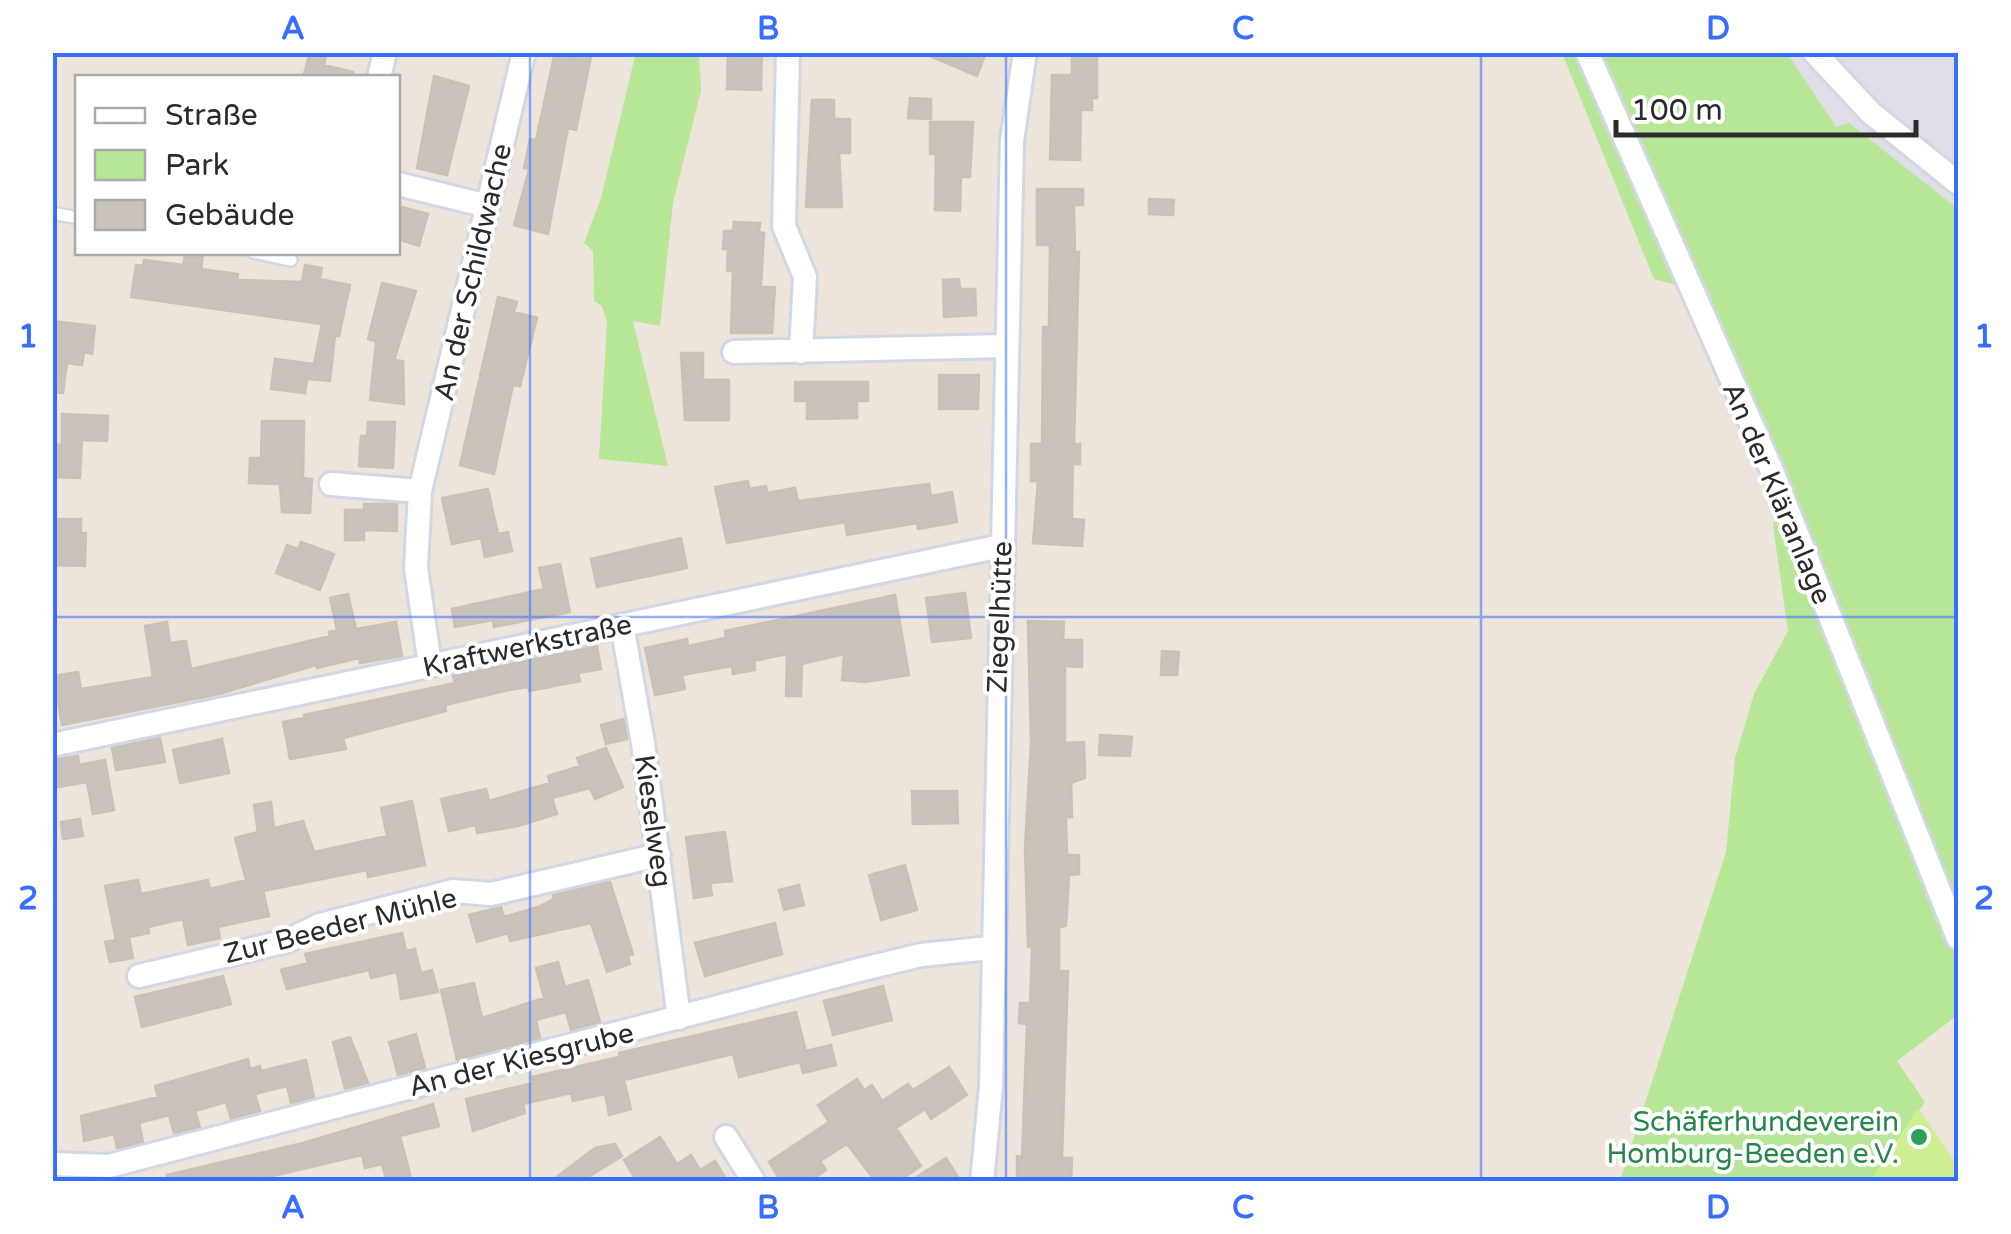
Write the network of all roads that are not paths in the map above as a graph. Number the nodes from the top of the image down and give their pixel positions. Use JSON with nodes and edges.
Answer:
{"nodes":[{"id":1,"x":524,"y":52,"type":"edge"},
{"id":2,"x":788,"y":52,"type":"edge"},
{"id":3,"x":1025,"y":52,"type":"edge"},
{"id":4,"x":1587,"y":52,"type":"edge"},
{"id":5,"x":1814,"y":52,"type":"edge"},
{"id":6,"x":1958,"y":183,"type":"edge"},
{"id":7,"x":400,"y":184,"type":"edge"},
{"id":8,"x":488,"y":206,"type":"junction"},
{"id":9,"x":267,"y":255,"type":"edge"},
{"id":10,"x":290,"y":260,"type":"dead end"},
{"id":11,"x":1005,"y":346,"type":"junction"},
{"id":12,"x":734,"y":352,"type":"dead end"},
{"id":13,"x":802,"y":352,"type":"junction"},
{"id":14,"x":331,"y":484,"type":"dead end"},
{"id":15,"x":420,"y":491,"type":"junction"},
{"id":16,"x":1001,"y":546,"type":"junction"},
{"id":17,"x":622,"y":625,"type":"junction"},
{"id":18,"x":430,"y":665,"type":"junction"},
{"id":19,"x":52,"y":744,"type":"edge"},
{"id":20,"x":659,"y":855,"type":"junction"},
{"id":21,"x":1958,"y":938,"type":"edge"},
{"id":22,"x":990,"y":948,"type":"junction"},
{"id":23,"x":139,"y":976,"type":"dead end"},
{"id":24,"x":679,"y":1018,"type":"junction"},
{"id":25,"x":726,"y":1136,"type":"dead end"},
{"id":26,"x":52,"y":1164,"type":"edge"},
{"id":27,"x":754,"y":1182,"type":"edge"},
{"id":28,"x":982,"y":1182,"type":"edge"}],
"edges":[{"from":1,"to":8,"type":"street","name":"An der Schildwache"},
{"from":2,"to":13,"type":"street"},
{"from":3,"to":11,"type":"street","name":"Ziegelhütte"},
{"from":4,"to":21,"type":"street","name":"An der Kläranlage"},
{"from":5,"to":6,"type":"street"},
{"from":7,"to":8,"type":"street"},
{"from":8,"to":15,"type":"street","name":"An der Schildwache"},
{"from":9,"to":10,"type":"lane"},
{"from":11,"to":13,"type":"street"},
{"from":11,"to":16,"type":"street","name":"Ziegelhütte"},
{"from":12,"to":13,"type":"street"},
{"from":14,"to":15,"type":"street"},
{"from":15,"to":18,"type":"street","name":"An der Schildwache"},
{"from":16,"to":17,"type":"street","name":"Kraftwerkstraße"},
{"from":16,"to":22,"type":"street","name":"Ziegelhütte"},
{"from":17,"to":18,"type":"street","name":"Kraftwerkstraße"},
{"from":17,"to":20,"type":"street","name":"Kieselweg"},
{"from":18,"to":19,"type":"street","name":"Kraftwerkstraße"},
{"from":20,"to":23,"type":"street","name":"Zur Beeder Mühle"},
{"from":20,"to":24,"type":"street","name":"Kieselweg"},
{"from":22,"to":24,"type":"street","name":"An der Kiesgrube"},
{"from":22,"to":28,"type":"street","name":"Ziegelhütte"},
{"from":24,"to":26,"type":"street","name":"An der Kiesgrube"},
{"from":25,"to":27,"type":"street"}]}
